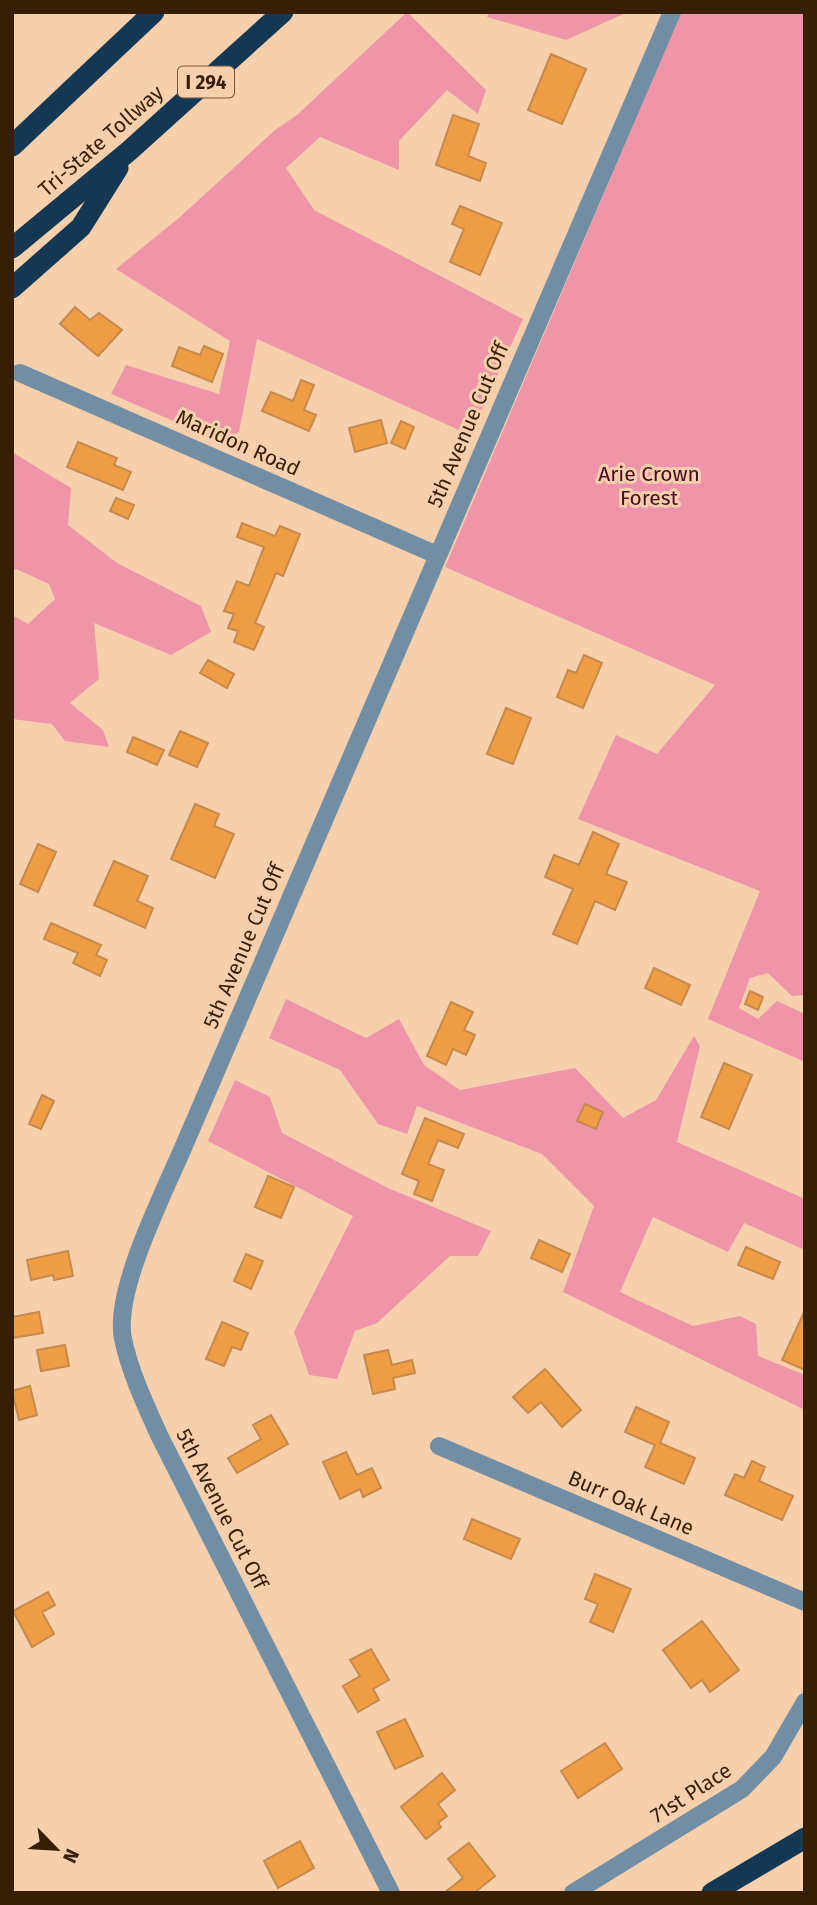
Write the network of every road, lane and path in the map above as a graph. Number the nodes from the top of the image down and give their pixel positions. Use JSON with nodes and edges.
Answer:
{"nodes":[{"id":1,"x":155,"y":12,"type":"edge"},
{"id":2,"x":283,"y":12,"type":"edge"},
{"id":3,"x":672,"y":12,"type":"edge"},
{"id":4,"x":12,"y":146,"type":"edge"},
{"id":5,"x":129,"y":151,"type":"junction"},
{"id":6,"x":12,"y":248,"type":"edge"},
{"id":7,"x":12,"y":288,"type":"edge"},
{"id":8,"x":20,"y":373,"type":"dead end"},
{"id":9,"x":437,"y":555,"type":"junction"},
{"id":10,"x":439,"y":1446,"type":"dead end"},
{"id":11,"x":805,"y":1602,"type":"edge"},
{"id":12,"x":805,"y":1702,"type":"edge"},
{"id":13,"x":805,"y":1838,"type":"edge"},
{"id":14,"x":390,"y":1893,"type":"edge"},
{"id":15,"x":573,"y":1893,"type":"edge"},
{"id":16,"x":712,"y":1893,"type":"edge"}],
"edges":[{"from":1,"to":4,"type":"highway"},
{"from":2,"to":5,"type":"highway","name":"Tri-State Tollway","number":"I 294"},
{"from":3,"to":9,"type":"street","name":"5th Avenue Cut Off"},
{"from":5,"to":6,"type":"highway","name":"Tri-State Tollway","number":"I 294"},
{"from":5,"to":7,"type":"highway"},
{"from":8,"to":9,"type":"street","name":"Maridon Road"},
{"from":9,"to":14,"type":"street","name":"5th Avenue Cut Off"},
{"from":10,"to":11,"type":"street","name":"Burr Oak Lane"},
{"from":12,"to":15,"type":"street","name":"71st Place"},
{"from":13,"to":16,"type":"highway"}]}
